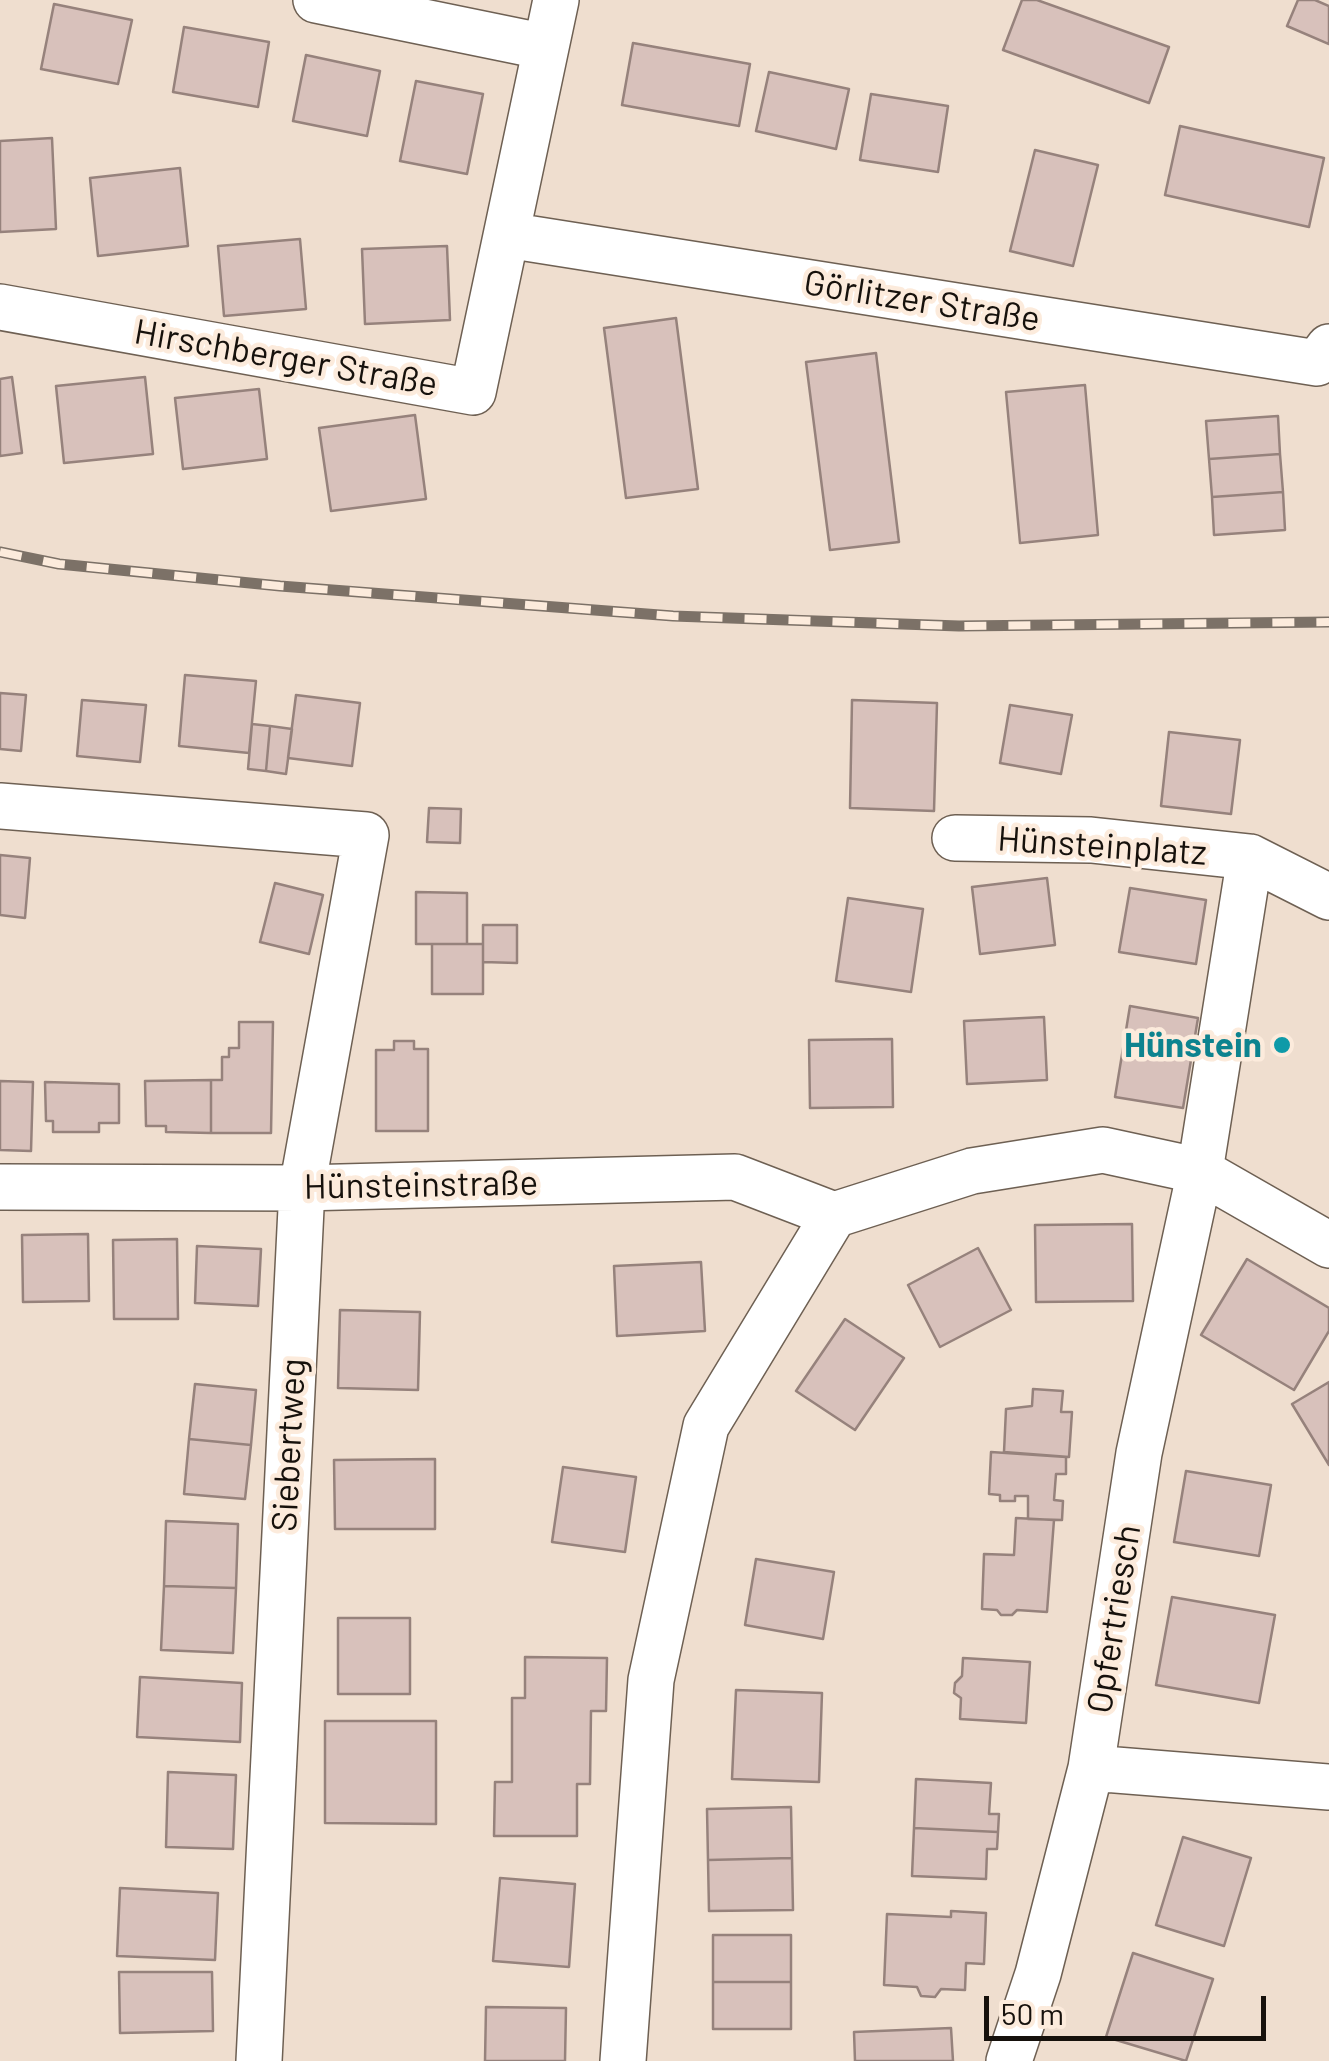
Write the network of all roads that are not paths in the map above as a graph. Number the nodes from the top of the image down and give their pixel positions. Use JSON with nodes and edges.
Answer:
{"nodes":[{"id":1,"x":316,"y":0,"type":"edge"},
{"id":2,"x":556,"y":0,"type":"edge"},
{"id":3,"x":546,"y":47,"type":"junction"},
{"id":4,"x":507,"y":236,"type":"junction"},
{"id":5,"x":0,"y":307,"type":"edge"},
{"id":6,"x":1329,"y":347,"type":"edge"},
{"id":7,"x":0,"y":806,"type":"edge"},
{"id":8,"x":955,"y":838,"type":"dead end"},
{"id":9,"x":1250,"y":857,"type":"junction"},
{"id":10,"x":1329,"y":898,"type":"edge"},
{"id":11,"x":1200,"y":1171,"type":"junction"},
{"id":12,"x":0,"y":1187,"type":"edge"},
{"id":13,"x":302,"y":1188,"type":"junction"},
{"id":14,"x":834,"y":1214,"type":"junction"},
{"id":15,"x":1329,"y":1245,"type":"edge"},
{"id":16,"x":1092,"y":1768,"type":"junction"},
{"id":17,"x":1329,"y":1787,"type":"edge"},
{"id":18,"x":259,"y":2061,"type":"edge"},
{"id":19,"x":623,"y":2061,"type":"edge"},
{"id":20,"x":1009,"y":2061,"type":"edge"}],
"edges":[{"from":1,"to":3,"type":"street"},
{"from":2,"to":3,"type":"street","name":"Hirschberger Straße"},
{"from":3,"to":4,"type":"street","name":"Hirschberger Straße"},
{"from":4,"to":5,"type":"street","name":"Hirschberger Straße"},
{"from":4,"to":6,"type":"street","name":"Görlitzer Straße"},
{"from":7,"to":13,"type":"street","name":"Siebertweg"},
{"from":8,"to":9,"type":"street","name":"Hünsteinplatz"},
{"from":9,"to":10,"type":"street","name":"Hünsteinplatz"},
{"from":9,"to":11,"type":"street","name":"Hünsteinplatz"},
{"from":11,"to":14,"type":"street"},
{"from":11,"to":15,"type":"street"},
{"from":11,"to":16,"type":"street","name":"Opfertriesch"},
{"from":12,"to":13,"type":"street","name":"Hünsteinstraße"},
{"from":13,"to":14,"type":"street","name":"Hünsteinstraße"},
{"from":13,"to":18,"type":"street","name":"Siebertweg"},
{"from":14,"to":19,"type":"street"},
{"from":16,"to":17,"type":"street"},
{"from":16,"to":20,"type":"street","name":"Opfertriesch"}]}
